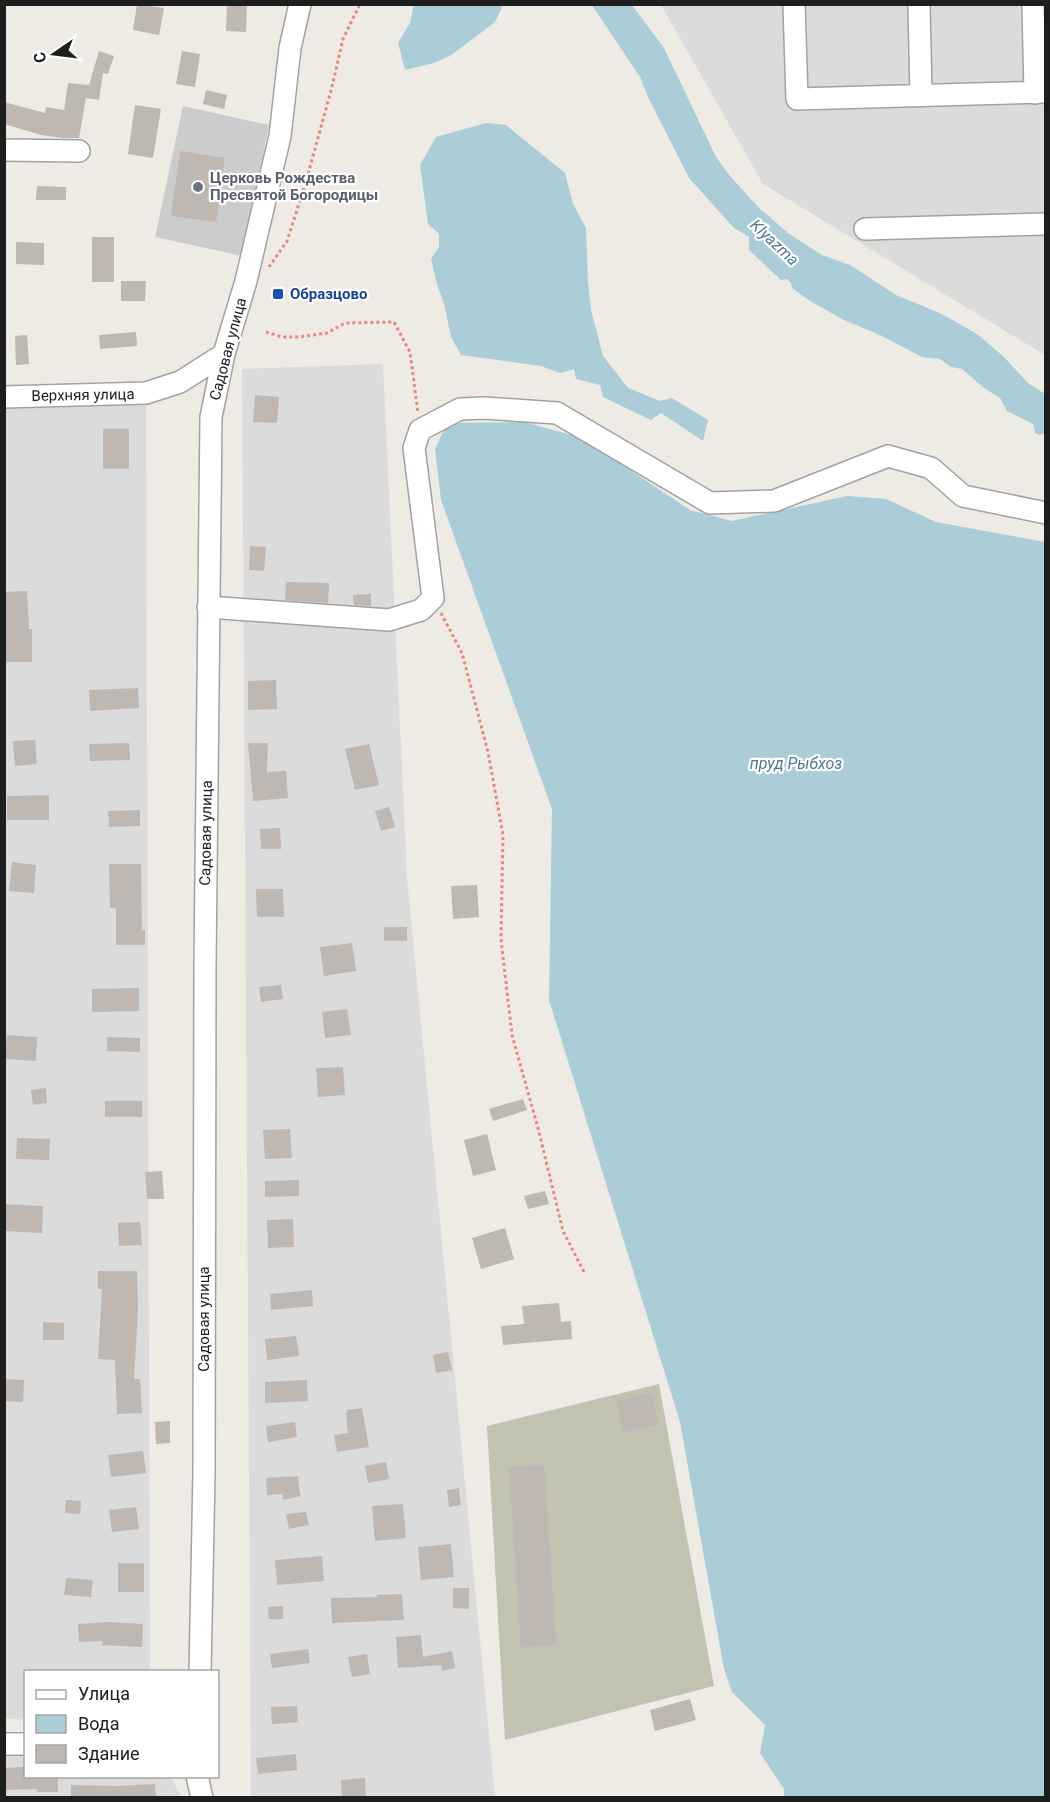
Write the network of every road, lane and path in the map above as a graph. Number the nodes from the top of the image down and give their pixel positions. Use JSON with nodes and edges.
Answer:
{"nodes":[{"id":1,"x":300,"y":4,"type":"edge"},
{"id":2,"x":360,"y":4,"type":"edge"},
{"id":3,"x":794,"y":4,"type":"edge"},
{"id":4,"x":919,"y":4,"type":"edge"},
{"id":5,"x":1033,"y":4,"type":"edge"},
{"id":6,"x":1040,"y":93,"type":"edge"},
{"id":7,"x":921,"y":95,"type":"junction"},
{"id":8,"x":4,"y":150,"type":"edge"},
{"id":9,"x":79,"y":151,"type":"dead end"},
{"id":10,"x":1046,"y":224,"type":"edge"},
{"id":11,"x":864,"y":229,"type":"dead end"},
{"id":12,"x":246,"y":280,"type":"junction"},
{"id":13,"x":266,"y":332,"type":"dead end"},
{"id":14,"x":224,"y":354,"type":"junction"},
{"id":15,"x":4,"y":397,"type":"edge"},
{"id":16,"x":420,"y":430,"type":"junction"},
{"id":17,"x":1046,"y":513,"type":"edge"},
{"id":18,"x":433,"y":598,"type":"junction"},
{"id":19,"x":208,"y":607,"type":"junction"},
{"id":20,"x":585,"y":1274,"type":"dead end"},
{"id":21,"x":200,"y":1670,"type":"edge"},
{"id":22,"x":4,"y":1744,"type":"edge"},
{"id":23,"x":24,"y":1744,"type":"edge"},
{"id":24,"x":198,"y":1778,"type":"edge"},
{"id":25,"x":202,"y":1797,"type":"edge"}],
"edges":[{"from":1,"to":12,"type":"street","name":"Садовая улица"},
{"from":2,"to":12,"type":"path"},
{"from":3,"to":7,"type":"street"},
{"from":4,"to":7,"type":"street"},
{"from":5,"to":6,"type":"street"},
{"from":6,"to":7,"type":"street"},
{"from":8,"to":9,"type":"street"},
{"from":10,"to":11,"type":"street"},
{"from":12,"to":14,"type":"street","name":"Садовая улица"},
{"from":13,"to":16,"type":"path"},
{"from":14,"to":15,"type":"street","name":"Верхняя улица"},
{"from":14,"to":19,"type":"street","name":"Садовая улица"},
{"from":16,"to":17,"type":"street"},
{"from":16,"to":18,"type":"street"},
{"from":18,"to":19,"type":"street"},
{"from":18,"to":20,"type":"path"},
{"from":19,"to":21,"type":"street","name":"Садовая улица"},
{"from":22,"to":23,"type":"street"},
{"from":24,"to":25,"type":"street"}]}
